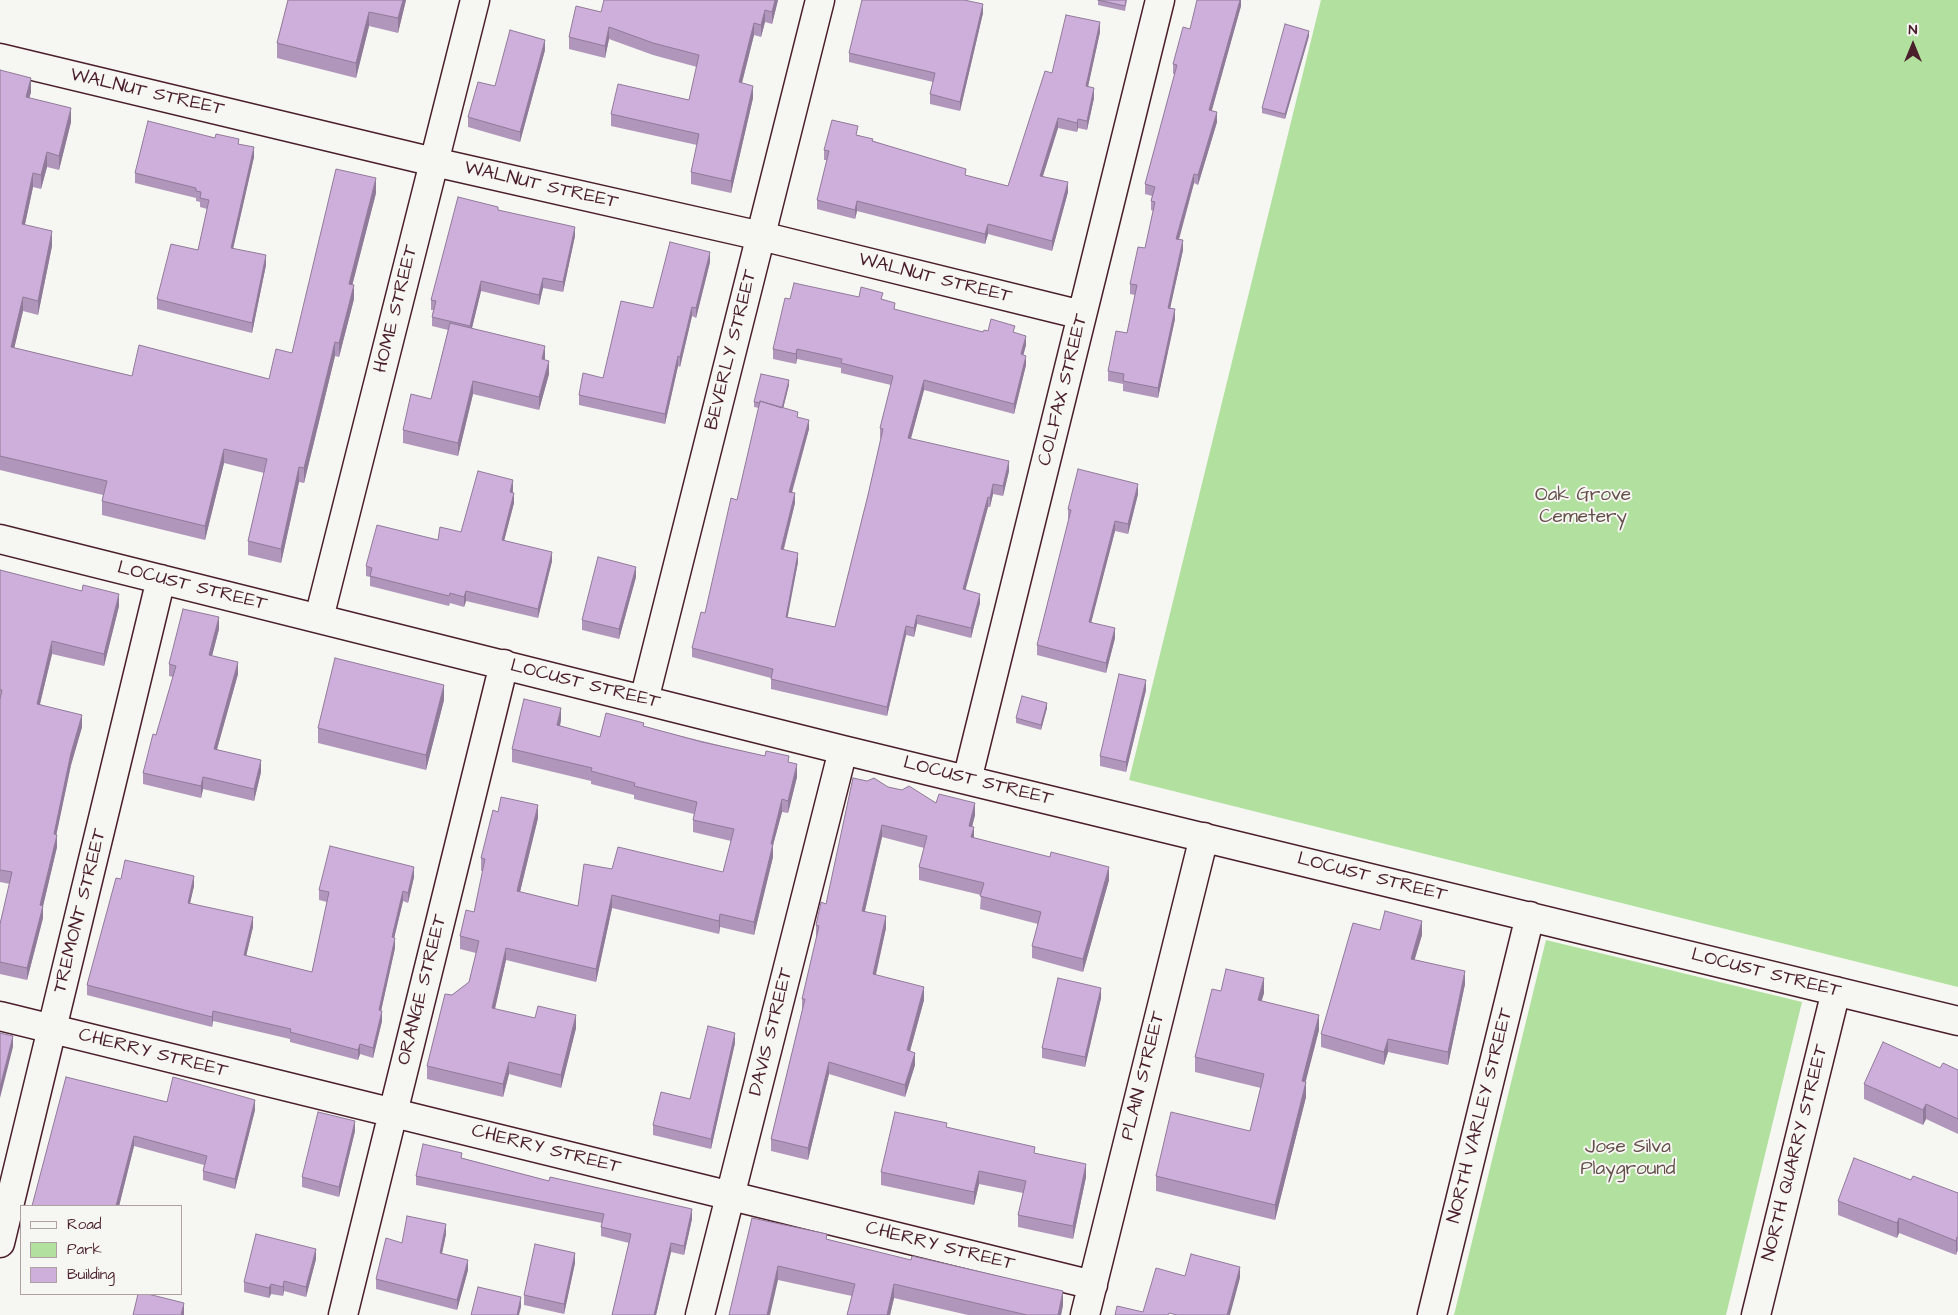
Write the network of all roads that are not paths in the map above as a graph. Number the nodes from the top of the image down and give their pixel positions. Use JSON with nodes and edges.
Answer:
{"nodes":[{"id":1,"x":475,"y":0,"type":"edge"},
{"id":2,"x":820,"y":0,"type":"edge"},
{"id":3,"x":1160,"y":0,"type":"edge"},
{"id":4,"x":0,"y":58,"type":"edge"},
{"id":5,"x":434,"y":162,"type":"junction"},
{"id":6,"x":761,"y":236,"type":"junction"},
{"id":7,"x":1082,"y":315,"type":"junction"},
{"id":8,"x":0,"y":539,"type":"edge"},
{"id":9,"x":161,"y":579,"type":"junction"},
{"id":10,"x":319,"y":618,"type":"junction"},
{"id":11,"x":504,"y":664,"type":"junction"},
{"id":12,"x":644,"y":700,"type":"junction"},
{"id":13,"x":844,"y":750,"type":"junction"},
{"id":14,"x":967,"y":780,"type":"junction"},
{"id":15,"x":1204,"y":837,"type":"junction"},
{"id":16,"x":1530,"y":916,"type":"junction"},
{"id":17,"x":1836,"y":991,"type":"junction"},
{"id":18,"x":0,"y":1016,"type":"edge"},
{"id":19,"x":1958,"y":1021,"type":"edge"},
{"id":20,"x":52,"y":1029,"type":"junction"},
{"id":21,"x":393,"y":1113,"type":"junction"},
{"id":22,"x":730,"y":1196,"type":"junction"},
{"id":23,"x":0,"y":1243,"type":"edge"},
{"id":24,"x":1092,"y":1285,"type":"junction"},
{"id":25,"x":343,"y":1315,"type":"edge"},
{"id":26,"x":700,"y":1315,"type":"edge"},
{"id":27,"x":1085,"y":1315,"type":"edge"},
{"id":28,"x":1432,"y":1315,"type":"edge"},
{"id":29,"x":1756,"y":1315,"type":"edge"}],
"edges":[{"from":1,"to":5,"type":"street","name":"HOME STREET"},
{"from":2,"to":6,"type":"street","name":"BEVERLY STREET"},
{"from":3,"to":7,"type":"street","name":"COLFAX STREET"},
{"from":4,"to":5,"type":"street","name":"WALNUT STREET"},
{"from":5,"to":6,"type":"street","name":"WALNUT STREET"},
{"from":5,"to":10,"type":"street","name":"HOME STREET"},
{"from":6,"to":7,"type":"street","name":"WALNUT STREET"},
{"from":6,"to":12,"type":"street","name":"BEVERLY STREET"},
{"from":7,"to":14,"type":"street","name":"COLFAX STREET"},
{"from":8,"to":9,"type":"street","name":"LOCUST STREET"},
{"from":9,"to":10,"type":"street","name":"LOCUST STREET"},
{"from":9,"to":20,"type":"street","name":"TREMONT STREET"},
{"from":10,"to":11,"type":"street","name":"LOCUST STREET"},
{"from":11,"to":12,"type":"street","name":"LOCUST STREET"},
{"from":11,"to":21,"type":"street","name":"ORANGE STREET"},
{"from":12,"to":13,"type":"street","name":"LOCUST STREET"},
{"from":13,"to":14,"type":"street","name":"LOCUST STREET"},
{"from":13,"to":22,"type":"street","name":"DAVIS STREET"},
{"from":14,"to":15,"type":"street","name":"LOCUST STREET"},
{"from":15,"to":16,"type":"street","name":"LOCUST STREET"},
{"from":15,"to":24,"type":"street","name":"PLAIN STREET"},
{"from":16,"to":17,"type":"street","name":"LOCUST STREET"},
{"from":16,"to":28,"type":"street","name":"NORTH VARLEY STREET"},
{"from":17,"to":19,"type":"street","name":"LOCUST STREET"},
{"from":17,"to":29,"type":"street","name":"NORTH QUARRY STREET"},
{"from":18,"to":20,"type":"street","name":"CHERRY STREET"},
{"from":20,"to":21,"type":"street","name":"CHERRY STREET"},
{"from":20,"to":23,"type":"street","name":"TREMONT STREET"},
{"from":21,"to":22,"type":"street","name":"CHERRY STREET"},
{"from":21,"to":25,"type":"street","name":"ORANGE STREET"},
{"from":22,"to":24,"type":"street","name":"CHERRY STREET"},
{"from":22,"to":26,"type":"street","name":"DAVIS STREET"},
{"from":24,"to":27,"type":"street","name":"PLAIN STREET"}]}
